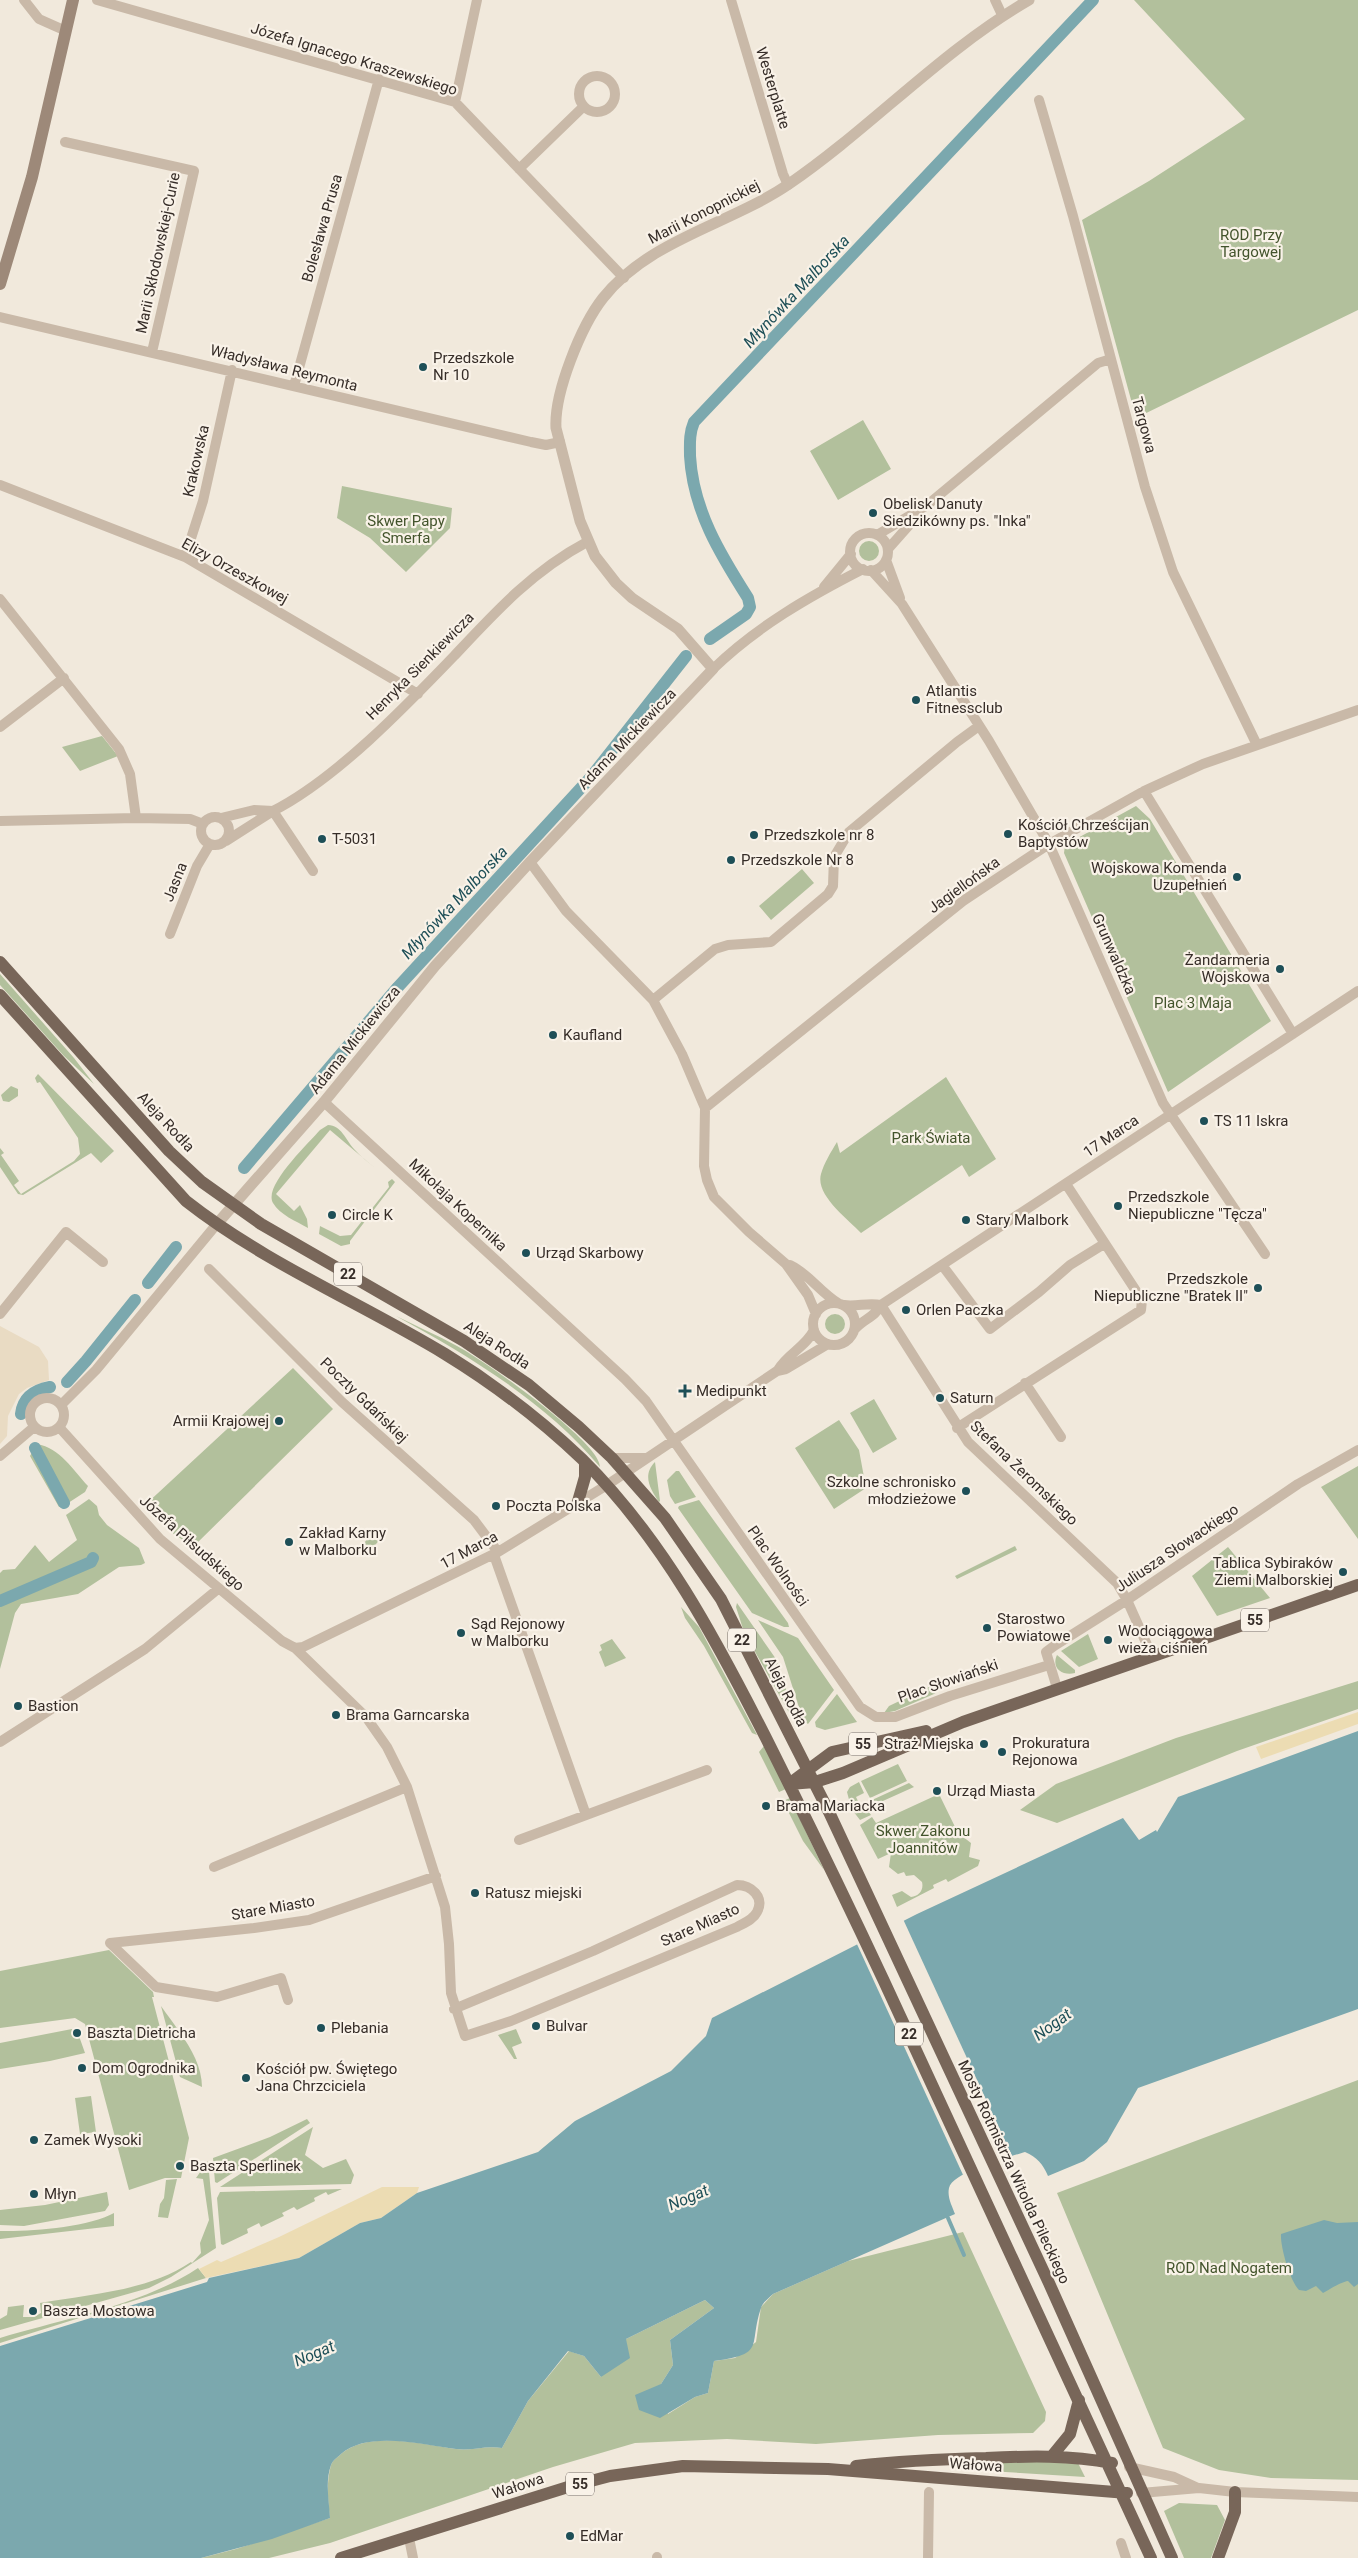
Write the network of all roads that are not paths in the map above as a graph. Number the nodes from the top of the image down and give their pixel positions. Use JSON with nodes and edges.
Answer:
{"nodes":[{"id":1,"x":24,"y":0,"type":"edge"},
{"id":2,"x":73,"y":0,"type":"edge"},
{"id":3,"x":97,"y":0,"type":"edge"},
{"id":4,"x":477,"y":0,"type":"edge"},
{"id":5,"x":731,"y":0,"type":"edge"},
{"id":6,"x":995,"y":0,"type":"edge"},
{"id":7,"x":1029,"y":0,"type":"edge"},
{"id":8,"x":1002,"y":15,"type":"junction"},
{"id":9,"x":66,"y":31,"type":"junction"},
{"id":10,"x":379,"y":79,"type":"junction"},
{"id":11,"x":1039,"y":100,"type":"dead end"},
{"id":12,"x":454,"y":102,"type":"junction"},
{"id":13,"x":583,"y":107,"type":"dead end"},
{"id":14,"x":65,"y":142,"type":"dead end"},
{"id":15,"x":519,"y":169,"type":"junction"},
{"id":16,"x":788,"y":185,"type":"junction"},
{"id":17,"x":624,"y":278,"type":"junction"},
{"id":18,"x":0,"y":284,"type":"edge"},
{"id":19,"x":0,"y":317,"type":"edge"},
{"id":20,"x":152,"y":352,"type":"junction"},
{"id":21,"x":1111,"y":359,"type":"junction"},
{"id":22,"x":232,"y":370,"type":"junction"},
{"id":23,"x":294,"y":386,"type":"junction"},
{"id":24,"x":560,"y":442,"type":"junction"},
{"id":25,"x":0,"y":486,"type":"edge"},
{"id":26,"x":926,"y":506,"type":"junction"},
{"id":27,"x":878,"y":535,"type":"junction"},
{"id":28,"x":587,"y":542,"type":"junction"},
{"id":29,"x":851,"y":554,"type":"junction"},
{"id":30,"x":887,"y":554,"type":"junction"},
{"id":31,"x":185,"y":557,"type":"junction"},
{"id":32,"x":867,"y":570,"type":"junction"},
{"id":33,"x":822,"y":590,"type":"junction"},
{"id":34,"x":0,"y":598,"type":"edge"},
{"id":35,"x":902,"y":604,"type":"junction"},
{"id":36,"x":714,"y":669,"type":"junction"},
{"id":37,"x":64,"y":678,"type":"junction"},
{"id":38,"x":418,"y":694,"type":"junction"},
{"id":39,"x":1358,"y":710,"type":"edge"},
{"id":40,"x":979,"y":726,"type":"junction"},
{"id":41,"x":0,"y":727,"type":"edge"},
{"id":42,"x":1257,"y":745,"type":"junction"},
{"id":43,"x":1144,"y":791,"type":"junction"},
{"id":44,"x":273,"y":811,"type":"junction"},
{"id":45,"x":136,"y":818,"type":"junction"},
{"id":46,"x":222,"y":818,"type":"junction"},
{"id":47,"x":0,"y":822,"type":"edge"},
{"id":48,"x":203,"y":824,"type":"junction"},
{"id":49,"x":226,"y":840,"type":"junction"},
{"id":50,"x":210,"y":844,"type":"junction"},
{"id":51,"x":1049,"y":844,"type":"junction"},
{"id":52,"x":530,"y":862,"type":"junction"},
{"id":53,"x":313,"y":871,"type":"dead end"},
{"id":54,"x":170,"y":934,"type":"dead end"},
{"id":55,"x":0,"y":962,"type":"edge"},
{"id":56,"x":1358,"y":991,"type":"edge"},
{"id":57,"x":0,"y":995,"type":"edge"},
{"id":58,"x":652,"y":1000,"type":"junction"},
{"id":59,"x":1294,"y":1034,"type":"junction"},
{"id":60,"x":324,"y":1102,"type":"junction"},
{"id":61,"x":705,"y":1108,"type":"junction"},
{"id":62,"x":1170,"y":1113,"type":"junction"},
{"id":63,"x":1066,"y":1184,"type":"junction"},
{"id":64,"x":233,"y":1206,"type":"junction"},
{"id":65,"x":216,"y":1225,"type":"junction"},
{"id":66,"x":1104,"y":1244,"type":"junction"},
{"id":67,"x":1265,"y":1254,"type":"dead end"},
{"id":68,"x":103,"y":1262,"type":"dead end"},
{"id":69,"x":786,"y":1264,"type":"junction"},
{"id":70,"x":942,"y":1265,"type":"junction"},
{"id":71,"x":210,"y":1269,"type":"dead end"},
{"id":72,"x":841,"y":1304,"type":"junction"},
{"id":73,"x":881,"y":1305,"type":"junction"},
{"id":74,"x":0,"y":1314,"type":"edge"},
{"id":75,"x":816,"y":1314,"type":"junction"},
{"id":76,"x":855,"y":1329,"type":"junction"},
{"id":77,"x":814,"y":1330,"type":"junction"},
{"id":78,"x":828,"y":1344,"type":"junction"},
{"id":79,"x":778,"y":1371,"type":"junction"},
{"id":80,"x":1025,"y":1383,"type":"junction"},
{"id":81,"x":61,"y":1405,"type":"junction"},
{"id":82,"x":34,"y":1427,"type":"junction"},
{"id":83,"x":58,"y":1428,"type":"junction"},
{"id":84,"x":957,"y":1428,"type":"junction"},
{"id":85,"x":1061,"y":1437,"type":"dead end"},
{"id":86,"x":674,"y":1440,"type":"junction"},
{"id":87,"x":1358,"y":1450,"type":"edge"},
{"id":88,"x":0,"y":1456,"type":"edge"},
{"id":89,"x":612,"y":1458,"type":"junction"},
{"id":90,"x":647,"y":1458,"type":"junction"},
{"id":91,"x":585,"y":1462,"type":"junction"},
{"id":92,"x":625,"y":1473,"type":"junction"},
{"id":93,"x":607,"y":1485,"type":"junction"},
{"id":94,"x":576,"y":1504,"type":"junction"},
{"id":95,"x":496,"y":1554,"type":"junction"},
{"id":96,"x":1358,"y":1585,"type":"edge"},
{"id":97,"x":218,"y":1589,"type":"junction"},
{"id":98,"x":1127,"y":1600,"type":"junction"},
{"id":99,"x":295,"y":1648,"type":"junction"},
{"id":100,"x":1152,"y":1656,"type":"junction"},
{"id":101,"x":1049,"y":1665,"type":"junction"},
{"id":102,"x":1057,"y":1688,"type":"junction"},
{"id":103,"x":860,"y":1707,"type":"joint"},
{"id":104,"x":963,"y":1722,"type":"junction"},
{"id":105,"x":0,"y":1742,"type":"edge"},
{"id":106,"x":808,"y":1768,"type":"junction"},
{"id":107,"x":707,"y":1770,"type":"dead end"},
{"id":108,"x":815,"y":1782,"type":"junction"},
{"id":109,"x":789,"y":1784,"type":"junction"},
{"id":110,"x":407,"y":1787,"type":"junction"},
{"id":111,"x":586,"y":1815,"type":"junction"},
{"id":112,"x":519,"y":1840,"type":"dead end"},
{"id":113,"x":854,"y":1866,"type":"joint"},
{"id":114,"x":214,"y":1867,"type":"dead end"},
{"id":115,"x":436,"y":1876,"type":"junction"},
{"id":116,"x":288,"y":2000,"type":"dead end"},
{"id":117,"x":454,"y":2009,"type":"junction"},
{"id":118,"x":1079,"y":2400,"type":"junction"},
{"id":119,"x":1052,"y":2456,"type":"junction"},
{"id":120,"x":1107,"y":2462,"type":"junction"},
{"id":121,"x":1129,"y":2467,"type":"junction"},
{"id":122,"x":828,"y":2468,"type":"junction"},
{"id":123,"x":1199,"y":2488,"type":"junction"},
{"id":124,"x":929,"y":2492,"type":"dead end"},
{"id":125,"x":1235,"y":2492,"type":"junction"},
{"id":126,"x":1121,"y":2493,"type":"junction"},
{"id":127,"x":1141,"y":2493,"type":"junction"},
{"id":128,"x":1358,"y":2497,"type":"edge"},
{"id":129,"x":409,"y":2538,"type":"junction"},
{"id":130,"x":1122,"y":2543,"type":"dead end"},
{"id":131,"x":341,"y":2558,"type":"edge"},
{"id":132,"x":413,"y":2558,"type":"edge"},
{"id":133,"x":928,"y":2558,"type":"edge"},
{"id":134,"x":1126,"y":2558,"type":"edge"},
{"id":135,"x":1151,"y":2558,"type":"edge"},
{"id":136,"x":1172,"y":2558,"type":"edge"},
{"id":137,"x":1218,"y":2558,"type":"edge"}],
"edges":[{"from":1,"to":9,"type":"street"},
{"from":2,"to":9,"type":"main road"},
{"from":3,"to":10,"type":"street","name":"Józefa Ignacego Kraszewskiego"},
{"from":4,"to":12,"type":"street"},
{"from":5,"to":16,"type":"street","name":"Westerplatte"},
{"from":6,"to":8,"type":"street"},
{"from":7,"to":8,"type":"street","name":"Marii Konopnickiej"},
{"from":8,"to":16,"type":"street","name":"Marii Konopnickiej"},
{"from":9,"to":18,"type":"main road"},
{"from":10,"to":12,"type":"street","name":"Józefa Ignacego Kraszewskiego"},
{"from":10,"to":23,"type":"street","name":"Bolesława Prusa"},
{"from":11,"to":21,"type":"street","name":"Targowa"},
{"from":12,"to":15,"type":"street","name":"Józefa Ignacego Kraszewskiego"},
{"from":13,"to":15,"type":"street"},
{"from":14,"to":20,"type":"street","name":"Marii Skłodowskiej-Curie"},
{"from":15,"to":17,"type":"street","name":"Józefa Ignacego Kraszewskiego"},
{"from":16,"to":17,"type":"street","name":"Marii Konopnickiej"},
{"from":17,"to":24,"type":"street","name":"Marii Konopnickiej"},
{"from":19,"to":20,"type":"street","name":"Władysława Reymonta"},
{"from":20,"to":22,"type":"street","name":"Władysława Reymonta"},
{"from":21,"to":26,"type":"street"},
{"from":21,"to":42,"type":"street","name":"Targowa"},
{"from":22,"to":23,"type":"street","name":"Władysława Reymonta"},
{"from":22,"to":31,"type":"street","name":"Krakowska"},
{"from":23,"to":24,"type":"street","name":"Władysława Reymonta"},
{"from":24,"to":28,"type":"street","name":"Marii Konopnickiej"},
{"from":25,"to":31,"type":"street","name":"Elizy Orzeszkowej"},
{"from":26,"to":27,"type":"street"},
{"from":26,"to":30,"type":"street"},
{"from":27,"to":29,"type":"street"},
{"from":27,"to":30,"type":"street"},
{"from":28,"to":36,"type":"street","name":"Marii Konopnickiej"},
{"from":28,"to":38,"type":"street","name":"Henryka Sienkiewicza"},
{"from":29,"to":32,"type":"street"},
{"from":29,"to":33,"type":"street","name":"Adama Mickiewicza"},
{"from":30,"to":32,"type":"street"},
{"from":30,"to":35,"type":"street","name":"Grunwaldzka"},
{"from":31,"to":38,"type":"street","name":"Elizy Orzeszkowej"},
{"from":32,"to":33,"type":"street","name":"Adama Mickiewicza"},
{"from":32,"to":35,"type":"street","name":"Grunwaldzka"},
{"from":33,"to":36,"type":"street","name":"Adama Mickiewicza"},
{"from":34,"to":37,"type":"street"},
{"from":35,"to":40,"type":"street","name":"Grunwaldzka"},
{"from":36,"to":52,"type":"street","name":"Adama Mickiewicza"},
{"from":37,"to":41,"type":"street"},
{"from":37,"to":45,"type":"street"},
{"from":38,"to":44,"type":"street","name":"Henryka Sienkiewicza"},
{"from":39,"to":42,"type":"street","name":"Jagiellońska"},
{"from":40,"to":51,"type":"street","name":"Grunwaldzka"},
{"from":40,"to":58,"type":"street"},
{"from":42,"to":43,"type":"street","name":"Jagiellońska"},
{"from":43,"to":51,"type":"street","name":"Jagiellońska"},
{"from":43,"to":59,"type":"street"},
{"from":44,"to":46,"type":"street","name":"Henryka Sienkiewicza"},
{"from":44,"to":49,"type":"street","name":"Henryka Sienkiewicza"},
{"from":44,"to":53,"type":"street"},
{"from":45,"to":47,"type":"street"},
{"from":45,"to":48,"type":"street"},
{"from":46,"to":48,"type":"street"},
{"from":46,"to":49,"type":"street"},
{"from":48,"to":50,"type":"street"},
{"from":49,"to":50,"type":"street"},
{"from":50,"to":54,"type":"street","name":"Jasna"},
{"from":51,"to":61,"type":"street","name":"Jagiellońska"},
{"from":51,"to":62,"type":"street","name":"Grunwaldzka"},
{"from":52,"to":58,"type":"street"},
{"from":52,"to":60,"type":"street","name":"Adama Mickiewicza"},
{"from":55,"to":64,"type":"main road","name":"Aleja Rodła","number":"22"},
{"from":56,"to":59,"type":"street","name":"17 Marca"},
{"from":57,"to":65,"type":"main road","number":"22"},
{"from":58,"to":61,"type":"street"},
{"from":59,"to":62,"type":"street","name":"17 Marca"},
{"from":60,"to":64,"type":"street","name":"Adama Mickiewicza"},
{"from":60,"to":86,"type":"street","name":"Mikołaja Kopernika"},
{"from":61,"to":69,"type":"street"},
{"from":62,"to":63,"type":"street","name":"17 Marca"},
{"from":62,"to":67,"type":"street","name":"Grunwaldzka"},
{"from":63,"to":66,"type":"street"},
{"from":63,"to":70,"type":"street","name":"17 Marca"},
{"from":64,"to":65,"type":"street","name":"Adama Mickiewicza"},
{"from":64,"to":89,"type":"main road","name":"Aleja Rodła","number":"22"},
{"from":65,"to":81,"type":"street","name":"Adama Mickiewicza"},
{"from":65,"to":91,"type":"main road","number":"22"},
{"from":66,"to":70,"type":"street"},
{"from":66,"to":80,"type":"street"},
{"from":68,"to":74,"type":"street"},
{"from":69,"to":72,"type":"street"},
{"from":69,"to":75,"type":"street"},
{"from":70,"to":73,"type":"street","name":"17 Marca"},
{"from":71,"to":95,"type":"street","name":"Poczty Gdańskiej"},
{"from":72,"to":73,"type":"street","name":"17 Marca"},
{"from":72,"to":75,"type":"street"},
{"from":72,"to":76,"type":"street"},
{"from":73,"to":76,"type":"street","name":"17 Marca"},
{"from":73,"to":84,"type":"street","name":"Stefana Żeromskiego"},
{"from":75,"to":77,"type":"street"},
{"from":76,"to":78,"type":"street"},
{"from":77,"to":78,"type":"street"},
{"from":77,"to":79,"type":"street","name":"17 Marca"},
{"from":78,"to":79,"type":"street","name":"17 Marca"},
{"from":79,"to":86,"type":"street","name":"17 Marca"},
{"from":80,"to":84,"type":"street"},
{"from":80,"to":85,"type":"street"},
{"from":81,"to":82,"type":"street"},
{"from":81,"to":83,"type":"street"},
{"from":82,"to":83,"type":"street"},
{"from":82,"to":88,"type":"street"},
{"from":83,"to":97,"type":"street","name":"Józefa Piłsudskiego"},
{"from":84,"to":98,"type":"street","name":"Stefana Żeromskiego"},
{"from":86,"to":90,"type":"street","name":"17 Marca"},
{"from":86,"to":103,"type":"street","name":"Plac Wolności"},
{"from":87,"to":98,"type":"street","name":"Juliusza Słowackiego"},
{"from":89,"to":90,"type":"street"},
{"from":89,"to":92,"type":"main road","name":"Aleja Rodła","number":"22"},
{"from":90,"to":92,"type":"street","name":"17 Marca"},
{"from":91,"to":93,"type":"main road","number":"22"},
{"from":91,"to":94,"type":"main road"},
{"from":92,"to":93,"type":"street","name":"17 Marca"},
{"from":92,"to":106,"type":"main road","name":"Aleja Rodła","number":"22"},
{"from":93,"to":94,"type":"street","name":"17 Marca"},
{"from":93,"to":109,"type":"main road","number":"22"},
{"from":94,"to":95,"type":"street","name":"17 Marca"},
{"from":95,"to":99,"type":"street","name":"17 Marca"},
{"from":95,"to":111,"type":"street","name":"Poczty Gdańskiej"},
{"from":96,"to":100,"type":"main road","number":"55"},
{"from":97,"to":99,"type":"street","name":"Józefa Piłsudskiego"},
{"from":97,"to":105,"type":"street"},
{"from":98,"to":100,"type":"street","name":"Stefana Żeromskiego"},
{"from":98,"to":101,"type":"street","name":"Juliusza Słowackiego"},
{"from":99,"to":110,"type":"street","name":"Stare Miasto"},
{"from":100,"to":102,"type":"main road","number":"55"},
{"from":101,"to":102,"type":"street"},
{"from":101,"to":103,"type":"street","name":"Plac Słowiański"},
{"from":102,"to":104,"type":"main road","number":"55"},
{"from":104,"to":106,"type":"main road","number":"55"},
{"from":104,"to":108,"type":"main road","number":"55"},
{"from":106,"to":108,"type":"main road","name":"Aleja Rodła","number":"22"},
{"from":106,"to":109,"type":"main road","number":"55"},
{"from":107,"to":111,"type":"street"},
{"from":108,"to":109,"type":"main road","number":"55"},
{"from":108,"to":113,"type":"main road","name":"Aleja Rodła","number":"22"},
{"from":109,"to":118,"type":"main road","number":"22"},
{"from":110,"to":114,"type":"street"},
{"from":110,"to":115,"type":"street","name":"Stare Miasto"},
{"from":111,"to":112,"type":"street"},
{"from":113,"to":121,"type":"main road","name":"Mosty Rotmistrza Witolda Pileckiego","number":"22"},
{"from":115,"to":116,"type":"street","name":"Stare Miasto"},
{"from":115,"to":117,"type":"street","name":"Stare Miasto"},
{"from":117,"to":117,"type":"street","name":"Stare Miasto"},
{"from":118,"to":119,"type":"main road"},
{"from":118,"to":120,"type":"main road","number":"22"},
{"from":119,"to":120,"type":"main road","name":"Wałowa"},
{"from":119,"to":122,"type":"main road","name":"Wałowa","number":"55"},
{"from":120,"to":121,"type":"main road"},
{"from":120,"to":126,"type":"main road","number":"22"},
{"from":121,"to":123,"type":"street"},
{"from":121,"to":127,"type":"main road","name":"Mosty Rotmistrza Witolda Pileckiego","number":"22"},
{"from":122,"to":126,"type":"main road","name":"Wałowa","number":"55"},
{"from":122,"to":129,"type":"main road","name":"Wałowa","number":"55"},
{"from":123,"to":125,"type":"street"},
{"from":123,"to":127,"type":"street"},
{"from":124,"to":133,"type":"street"},
{"from":125,"to":128,"type":"street"},
{"from":125,"to":137,"type":"main road"},
{"from":126,"to":127,"type":"main road","number":"55"},
{"from":126,"to":135,"type":"main road","number":"22"},
{"from":127,"to":136,"type":"main road","number":"22"},
{"from":129,"to":131,"type":"main road","name":"Wałowa","number":"55"},
{"from":129,"to":132,"type":"street"},
{"from":130,"to":134,"type":"street"}]}
